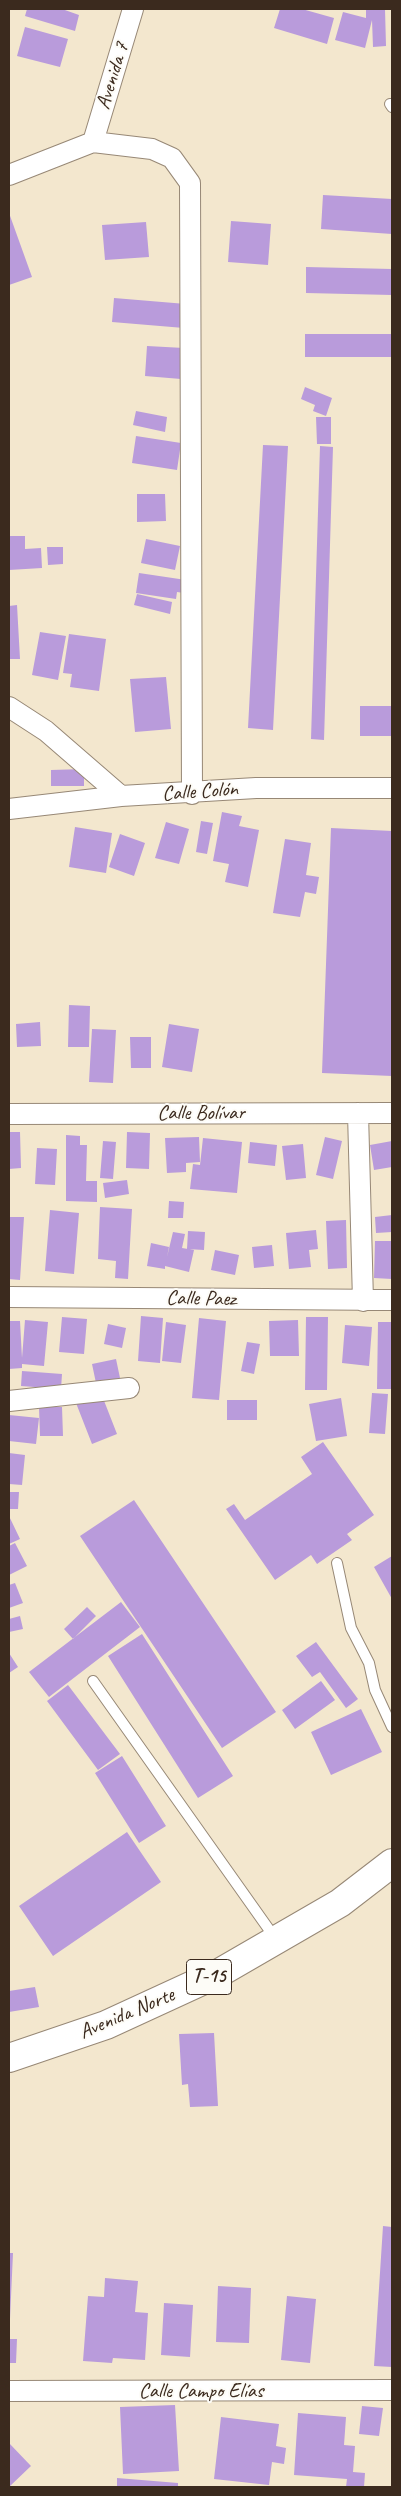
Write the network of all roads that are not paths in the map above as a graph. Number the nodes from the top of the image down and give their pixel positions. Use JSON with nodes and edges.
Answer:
{"nodes":[{"id":1,"x":133,"y":9,"type":"edge"},
{"id":2,"x":93,"y":142,"type":"junction"},
{"id":3,"x":9,"y":175,"type":"edge"},
{"id":4,"x":9,"y":707,"type":"edge"},
{"id":5,"x":392,"y":788,"type":"edge"},
{"id":6,"x":192,"y":794,"type":"junction"},
{"id":7,"x":121,"y":796,"type":"junction"},
{"id":8,"x":9,"y":809,"type":"edge"},
{"id":9,"x":358,"y":1113,"type":"junction"},
{"id":10,"x":392,"y":1113,"type":"edge"},
{"id":11,"x":9,"y":1114,"type":"edge"},
{"id":12,"x":9,"y":1297,"type":"edge"},
{"id":13,"x":392,"y":1300,"type":"edge"},
{"id":14,"x":363,"y":1301,"type":"junction"},
{"id":15,"x":129,"y":1388,"type":"dead end"},
{"id":16,"x":9,"y":1401,"type":"edge"},
{"id":17,"x":337,"y":1563,"type":"dead end"},
{"id":18,"x":93,"y":1681,"type":"dead end"},
{"id":19,"x":392,"y":1727,"type":"edge"},
{"id":20,"x":392,"y":1863,"type":"edge"},
{"id":21,"x":277,"y":1941,"type":"junction"},
{"id":22,"x":9,"y":2058,"type":"edge"},
{"id":23,"x":392,"y":2390,"type":"edge"},
{"id":24,"x":9,"y":2391,"type":"edge"}],
"edges":[{"from":1,"to":2,"type":"street","name":"Avenida 7"},
{"from":2,"to":3,"type":"street"},
{"from":2,"to":6,"type":"street"},
{"from":4,"to":7,"type":"street"},
{"from":5,"to":6,"type":"street","name":"Calle Colón"},
{"from":6,"to":7,"type":"street","name":"Calle Colón"},
{"from":7,"to":8,"type":"street","name":"Calle Colón"},
{"from":9,"to":10,"type":"street","name":"Calle Bolívar"},
{"from":9,"to":11,"type":"street","name":"Calle Bolívar"},
{"from":9,"to":14,"type":"street"},
{"from":12,"to":14,"type":"street","name":"Calle Paez"},
{"from":13,"to":14,"type":"street","name":"Calle Paez"},
{"from":15,"to":16,"type":"street"},
{"from":17,"to":19,"type":"lane"},
{"from":18,"to":21,"type":"lane"},
{"from":20,"to":21,"type":"highway","name":"Avenida Norte","number":"T-15"},
{"from":21,"to":22,"type":"highway","name":"Avenida Norte","number":"T-15"},
{"from":23,"to":24,"type":"street","name":"Calle Campo Elías"}]}
